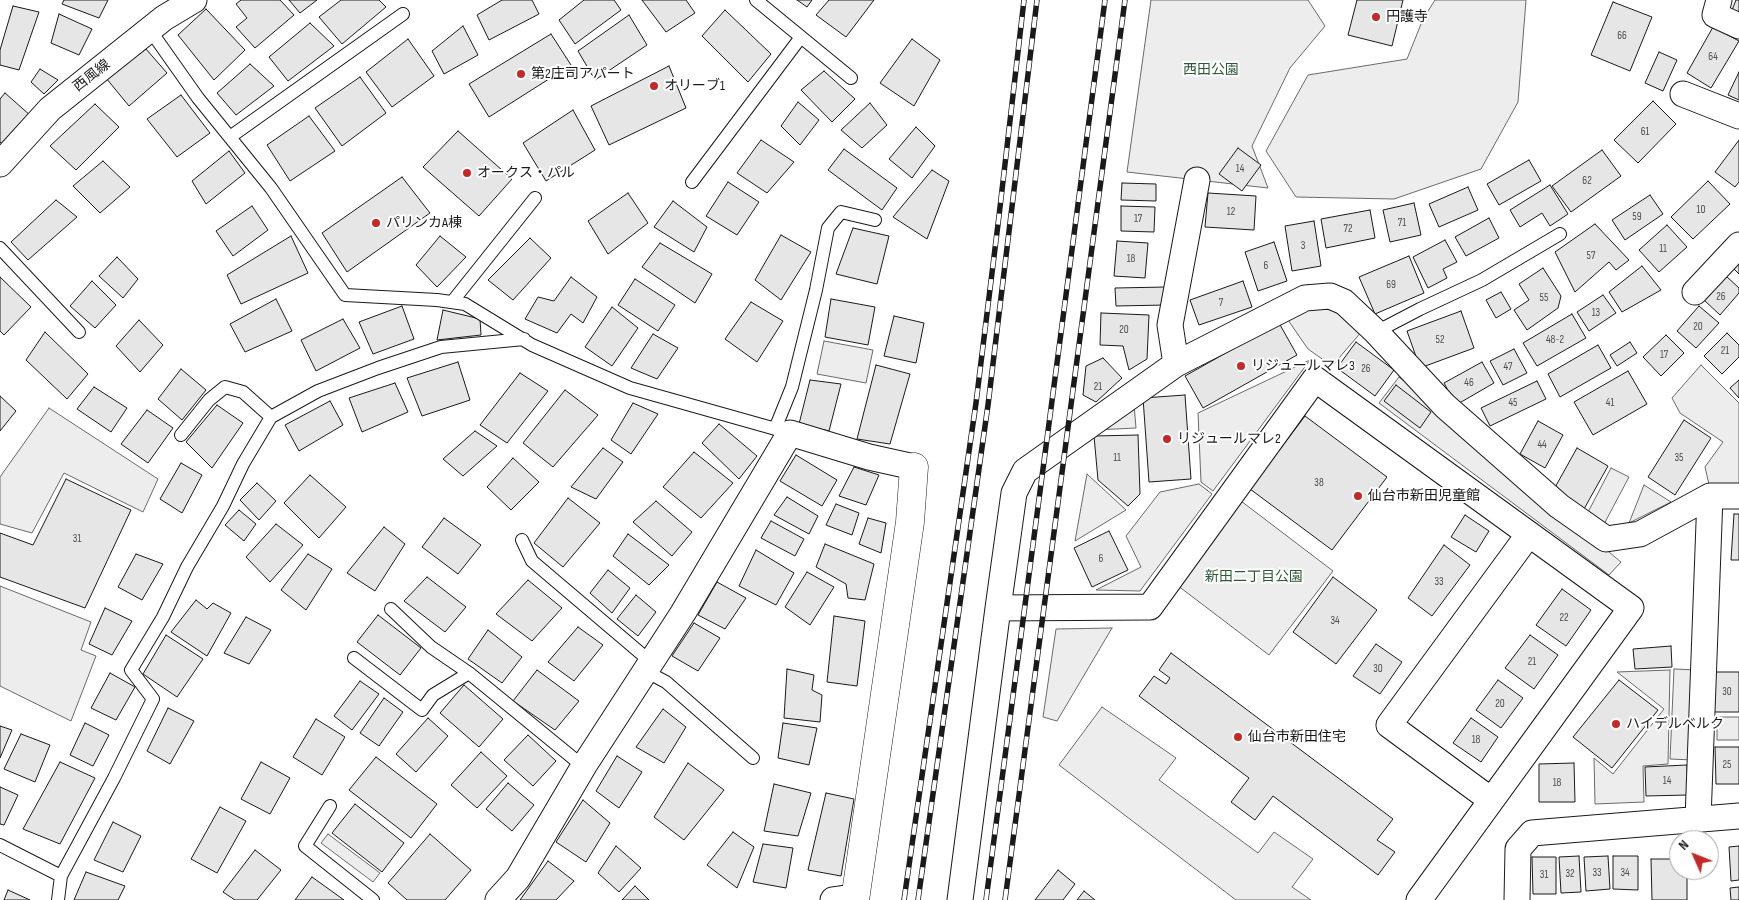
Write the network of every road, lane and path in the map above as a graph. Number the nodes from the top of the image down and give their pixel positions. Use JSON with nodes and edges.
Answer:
{"nodes":[{"id":1,"x":194,"y":0,"type":"edge"},
{"id":2,"x":756,"y":0,"type":"edge"},
{"id":3,"x":1719,"y":0,"type":"edge"},
{"id":4,"x":403,"y":14,"type":"dead end"},
{"id":5,"x":1739,"y":26,"type":"edge"},
{"id":6,"x":150,"y":30,"type":"junction"},
{"id":7,"x":802,"y":37,"type":"junction"},
{"id":8,"x":851,"y":78,"type":"dead end"},
{"id":9,"x":1683,"y":94,"type":"dead end"},
{"id":10,"x":1739,"y":116,"type":"edge"},
{"id":11,"x":230,"y":137,"type":"junction"},
{"id":12,"x":0,"y":164,"type":"edge"},
{"id":13,"x":1197,"y":180,"type":"dead end"},
{"id":14,"x":692,"y":182,"type":"dead end"},
{"id":15,"x":534,"y":198,"type":"dead end"},
{"id":16,"x":875,"y":220,"type":"dead end"},
{"id":17,"x":1560,"y":234,"type":"dead end"},
{"id":18,"x":1739,"y":245,"type":"edge"},
{"id":19,"x":0,"y":248,"type":"edge"},
{"id":20,"x":1695,"y":292,"type":"dead end"},
{"id":21,"x":452,"y":302,"type":"junction"},
{"id":22,"x":79,"y":332,"type":"dead end"},
{"id":23,"x":1376,"y":332,"type":"junction"},
{"id":24,"x":524,"y":339,"type":"junction"},
{"id":25,"x":1176,"y":364,"type":"junction"},
{"id":26,"x":271,"y":417,"type":"junction"},
{"id":27,"x":783,"y":431,"type":"junction"},
{"id":28,"x":181,"y":434,"type":"dead end"},
{"id":29,"x":914,"y":467,"type":"joint"},
{"id":30,"x":1710,"y":496,"type":"junction"},
{"id":31,"x":1739,"y":496,"type":"edge"},
{"id":32,"x":1529,"y":534,"type":"junction"},
{"id":33,"x":522,"y":540,"type":"dead end"},
{"id":34,"x":998,"y":608,"type":"junction"},
{"id":35,"x":391,"y":609,"type":"dead end"},
{"id":36,"x":354,"y":658,"type":"dead end"},
{"id":37,"x":648,"y":667,"type":"junction"},
{"id":38,"x":469,"y":673,"type":"junction"},
{"id":39,"x":753,"y":758,"type":"dead end"},
{"id":40,"x":584,"y":768,"type":"junction"},
{"id":41,"x":1491,"y":800,"type":"junction"},
{"id":42,"x":330,"y":806,"type":"dead end"},
{"id":43,"x":1739,"y":816,"type":"edge"},
{"id":44,"x":1698,"y":819,"type":"junction"},
{"id":45,"x":0,"y":845,"type":"edge"},
{"id":46,"x":61,"y":876,"type":"junction"},
{"id":47,"x":848,"y":899,"type":"edge"},
{"id":48,"x":58,"y":900,"type":"edge"},
{"id":49,"x":373,"y":900,"type":"edge"},
{"id":50,"x":498,"y":900,"type":"edge"},
{"id":51,"x":960,"y":900,"type":"edge"},
{"id":52,"x":1418,"y":900,"type":"edge"},
{"id":53,"x":1518,"y":900,"type":"edge"}],
"edges":[{"from":1,"to":6,"type":"street","name":"西風線"},
{"from":2,"to":7,"type":"lane"},
{"from":3,"to":5,"type":"street"},
{"from":4,"to":11,"type":"lane"},
{"from":6,"to":11,"type":"lane"},
{"from":6,"to":12,"type":"street","name":"西風線"},
{"from":7,"to":8,"type":"lane"},
{"from":7,"to":14,"type":"lane"},
{"from":9,"to":10,"type":"street"},
{"from":11,"to":21,"type":"lane"},
{"from":13,"to":25,"type":"street"},
{"from":15,"to":21,"type":"lane"},
{"from":16,"to":27,"type":"lane"},
{"from":17,"to":23,"type":"lane"},
{"from":18,"to":20,"type":"street"},
{"from":19,"to":22,"type":"lane"},
{"from":21,"to":24,"type":"lane"},
{"from":23,"to":25,"type":"street"},
{"from":23,"to":30,"type":"street"},
{"from":24,"to":26,"type":"lane"},
{"from":24,"to":27,"type":"lane"},
{"from":25,"to":34,"type":"street"},
{"from":26,"to":28,"type":"lane"},
{"from":26,"to":46,"type":"lane"},
{"from":27,"to":29,"type":"street"},
{"from":27,"to":37,"type":"street"},
{"from":29,"to":47,"type":"street"},
{"from":30,"to":31,"type":"street"},
{"from":30,"to":44,"type":"street"},
{"from":32,"to":34,"type":"street"},
{"from":32,"to":41,"type":"street"},
{"from":32,"to":41,"type":"street"},
{"from":33,"to":37,"type":"lane"},
{"from":34,"to":51,"type":"street"},
{"from":35,"to":38,"type":"lane"},
{"from":36,"to":38,"type":"lane"},
{"from":37,"to":39,"type":"lane"},
{"from":37,"to":40,"type":"street"},
{"from":38,"to":40,"type":"lane"},
{"from":40,"to":50,"type":"street"},
{"from":41,"to":52,"type":"street"},
{"from":42,"to":49,"type":"lane"},
{"from":43,"to":44,"type":"street"},
{"from":44,"to":53,"type":"street"},
{"from":45,"to":46,"type":"lane"},
{"from":46,"to":48,"type":"lane"}]}
